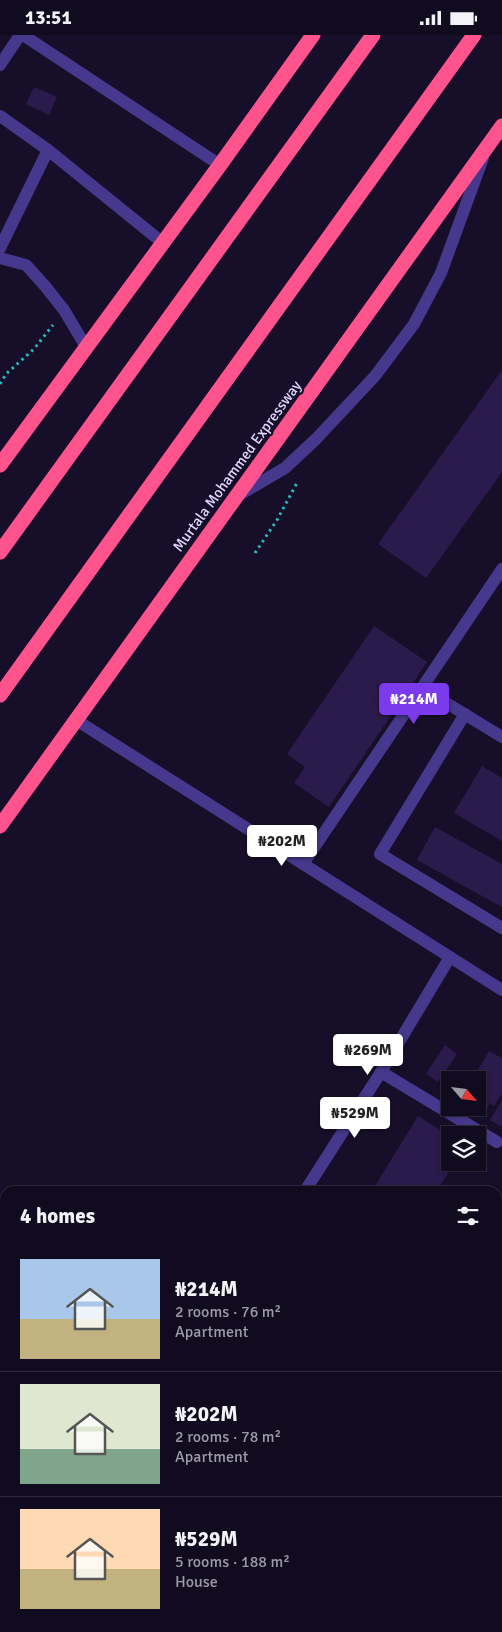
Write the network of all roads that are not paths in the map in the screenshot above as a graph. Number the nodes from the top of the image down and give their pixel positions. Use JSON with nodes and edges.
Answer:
{"nodes":[{"id":1,"x":22,"y":35,"type":"edge"},
{"id":2,"x":313,"y":35,"type":"edge"},
{"id":3,"x":373,"y":35,"type":"edge"},
{"id":4,"x":474,"y":35,"type":"edge"},
{"id":5,"x":0,"y":65,"type":"edge"},
{"id":6,"x":0,"y":116,"type":"edge"},
{"id":7,"x":502,"y":126,"type":"edge"},
{"id":8,"x":487,"y":147,"type":"junction"},
{"id":9,"x":48,"y":150,"type":"junction"},
{"id":10,"x":220,"y":165,"type":"junction"},
{"id":11,"x":163,"y":243,"type":"junction"},
{"id":12,"x":0,"y":248,"type":"edge"},
{"id":13,"x":0,"y":258,"type":"edge"},
{"id":14,"x":86,"y":347,"type":"junction"},
{"id":15,"x":0,"y":465,"type":"edge"},
{"id":16,"x":236,"y":496,"type":"junction"},
{"id":17,"x":0,"y":552,"type":"edge"},
{"id":18,"x":502,"y":569,"type":"edge"},
{"id":19,"x":422,"y":688,"type":"junction"},
{"id":20,"x":0,"y":695,"type":"edge"},
{"id":21,"x":465,"y":715,"type":"junction"},
{"id":22,"x":76,"y":720,"type":"junction"},
{"id":23,"x":502,"y":737,"type":"edge"},
{"id":24,"x":0,"y":826,"type":"edge"},
{"id":25,"x":303,"y":864,"type":"junction"},
{"id":26,"x":502,"y":929,"type":"edge"},
{"id":27,"x":450,"y":957,"type":"junction"},
{"id":28,"x":502,"y":990,"type":"edge"},
{"id":29,"x":381,"y":1072,"type":"junction"},
{"id":30,"x":497,"y":1142,"type":"dead end"},
{"id":31,"x":308,"y":1186,"type":"edge"}],
"edges":[{"from":1,"to":5,"type":"street"},
{"from":1,"to":10,"type":"street"},
{"from":2,"to":10,"type":"highway"},
{"from":3,"to":17,"type":"highway"},
{"from":4,"to":20,"type":"highway"},
{"from":6,"to":9,"type":"street"},
{"from":7,"to":8,"type":"highway","name":"Murtala Mohammed Expressway"},
{"from":8,"to":16,"type":"highway","name":"Murtala Mohammed Expressway"},
{"from":8,"to":16,"type":"street"},
{"from":9,"to":11,"type":"street"},
{"from":9,"to":12,"type":"street"},
{"from":10,"to":11,"type":"highway"},
{"from":11,"to":14,"type":"highway"},
{"from":13,"to":14,"type":"street"},
{"from":14,"to":15,"type":"highway"},
{"from":16,"to":22,"type":"highway","name":"Murtala Mohammed Expressway"},
{"from":18,"to":19,"type":"street"},
{"from":19,"to":21,"type":"street"},
{"from":19,"to":25,"type":"street"},
{"from":21,"to":23,"type":"street"},
{"from":21,"to":26,"type":"street"},
{"from":22,"to":24,"type":"highway","name":"Murtala Mohammed Expressway"},
{"from":22,"to":25,"type":"street"},
{"from":25,"to":27,"type":"street"},
{"from":27,"to":28,"type":"street"},
{"from":27,"to":29,"type":"street"},
{"from":29,"to":30,"type":"street"},
{"from":29,"to":31,"type":"street"}]}
